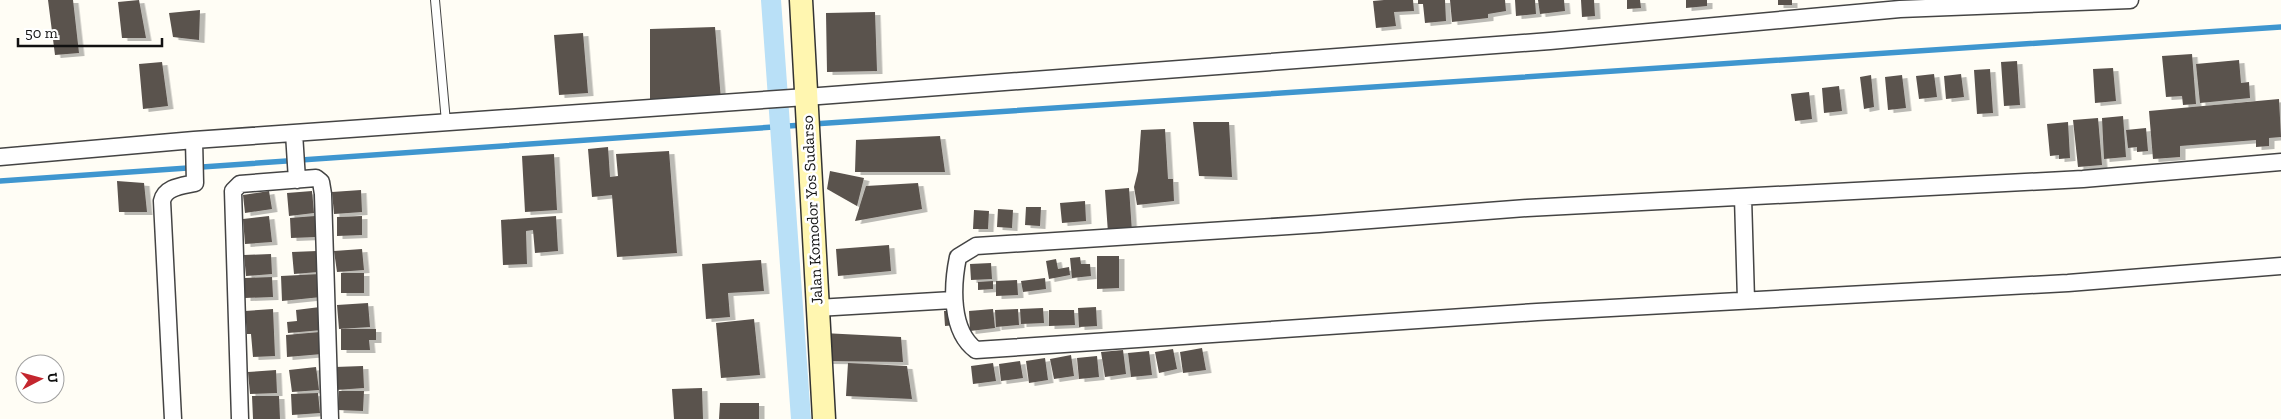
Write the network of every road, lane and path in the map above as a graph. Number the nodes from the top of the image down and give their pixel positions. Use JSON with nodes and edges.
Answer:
{"nodes":[{"id":1,"x":435,"y":0,"type":"edge"},
{"id":2,"x":801,"y":0,"type":"edge"},
{"id":3,"x":2130,"y":0,"type":"edge"},
{"id":4,"x":1993,"y":2,"type":"edge"},
{"id":5,"x":1900,"y":5,"type":"edge"},
{"id":6,"x":801,"y":100,"type":"junction"},
{"id":7,"x":446,"y":122,"type":"junction"},
{"id":8,"x":295,"y":138,"type":"junction"},
{"id":9,"x":194,"y":143,"type":"junction"},
{"id":10,"x":0,"y":157,"type":"edge"},
{"id":11,"x":2281,"y":162,"type":"edge"},
{"id":12,"x":297,"y":175,"type":"junction"},
{"id":13,"x":1743,"y":197,"type":"junction"},
{"id":14,"x":2281,"y":266,"type":"edge"},
{"id":15,"x":954,"y":300,"type":"junction"},
{"id":16,"x":1746,"y":300,"type":"junction"},
{"id":17,"x":817,"y":308,"type":"junction"},
{"id":18,"x":173,"y":419,"type":"edge"},
{"id":19,"x":240,"y":419,"type":"edge"},
{"id":20,"x":330,"y":419,"type":"edge"},
{"id":21,"x":824,"y":419,"type":"edge"}],
"edges":[{"from":1,"to":7,"type":"lane"},
{"from":2,"to":6,"type":"street","name":"Jalan Komodor Yos Sudarso"},
{"from":3,"to":4,"type":"street"},
{"from":4,"to":5,"type":"street"},
{"from":5,"to":6,"type":"street"},
{"from":6,"to":7,"type":"street"},
{"from":6,"to":17,"type":"street","name":"Jalan Komodor Yos Sudarso"},
{"from":7,"to":8,"type":"street"},
{"from":8,"to":9,"type":"street"},
{"from":8,"to":12,"type":"street"},
{"from":9,"to":10,"type":"street"},
{"from":9,"to":18,"type":"street"},
{"from":11,"to":13,"type":"street"},
{"from":12,"to":19,"type":"street"},
{"from":12,"to":20,"type":"street"},
{"from":13,"to":15,"type":"street"},
{"from":13,"to":16,"type":"street"},
{"from":14,"to":16,"type":"street"},
{"from":15,"to":16,"type":"street"},
{"from":15,"to":17,"type":"street"},
{"from":17,"to":21,"type":"street","name":"Jalan Komodor Yos Sudarso"}]}
